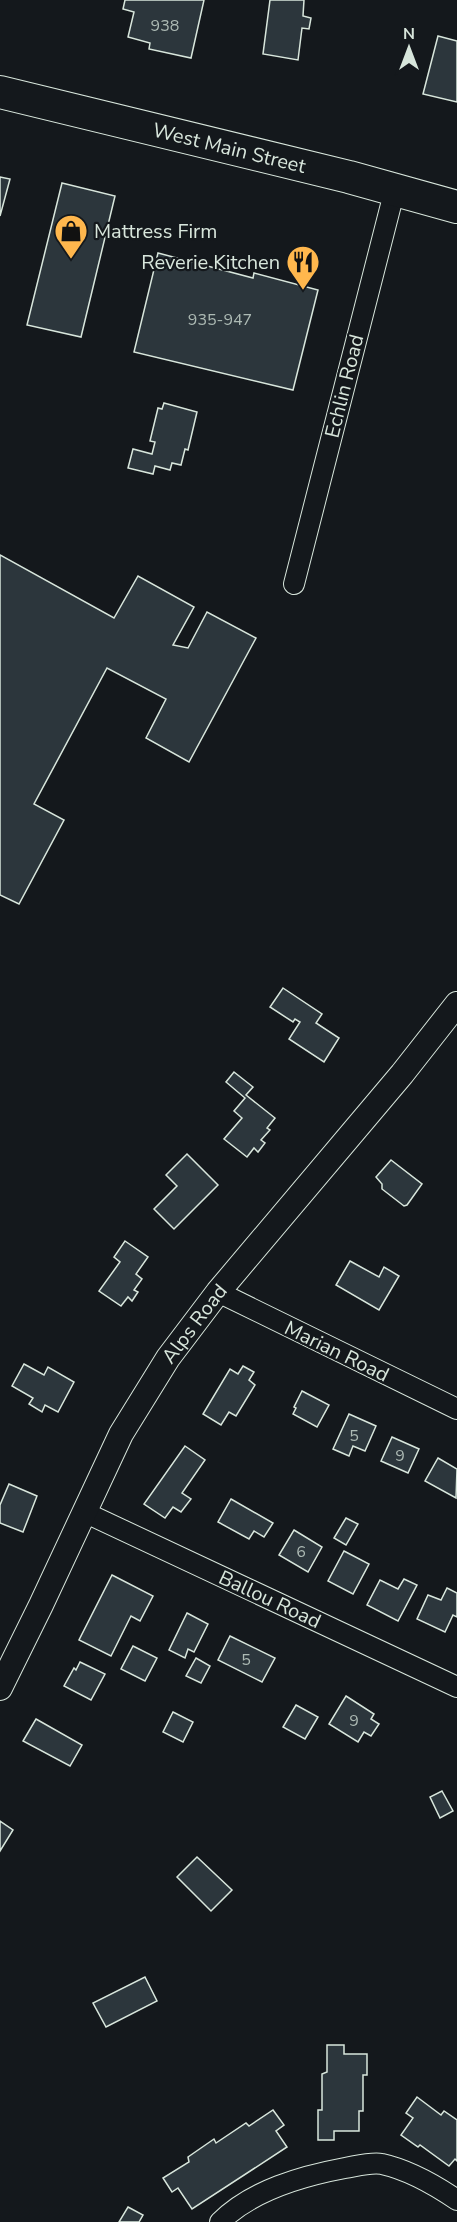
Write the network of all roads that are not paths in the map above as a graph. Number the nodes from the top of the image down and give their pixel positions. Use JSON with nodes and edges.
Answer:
{"nodes":[{"id":1,"x":0,"y":92,"type":"edge"},
{"id":2,"x":394,"y":189,"type":"junction"},
{"id":3,"x":457,"y":207,"type":"edge"},
{"id":4,"x":294,"y":584,"type":"dead end"},
{"id":5,"x":457,"y":1004,"type":"edge"},
{"id":6,"x":218,"y":1292,"type":"junction"},
{"id":7,"x":457,"y":1409,"type":"edge"},
{"id":8,"x":84,"y":1512,"type":"junction"},
{"id":9,"x":457,"y":1687,"type":"edge"},
{"id":10,"x":0,"y":1688,"type":"edge"},
{"id":11,"x":457,"y":2200,"type":"edge"},
{"id":12,"x":220,"y":2222,"type":"edge"}],
"edges":[{"from":1,"to":2,"type":"main road","name":"West Main Street"},
{"from":2,"to":3,"type":"main road","name":"West Main Street"},
{"from":2,"to":4,"type":"street","name":"Echlin Road"},
{"from":5,"to":6,"type":"street","name":"Alps Road"},
{"from":6,"to":7,"type":"street","name":"Marian Road"},
{"from":6,"to":8,"type":"street","name":"Alps Road"},
{"from":8,"to":9,"type":"street","name":"Ballou Road"},
{"from":8,"to":10,"type":"street","name":"Alps Road"},
{"from":11,"to":12,"type":"street"}]}
